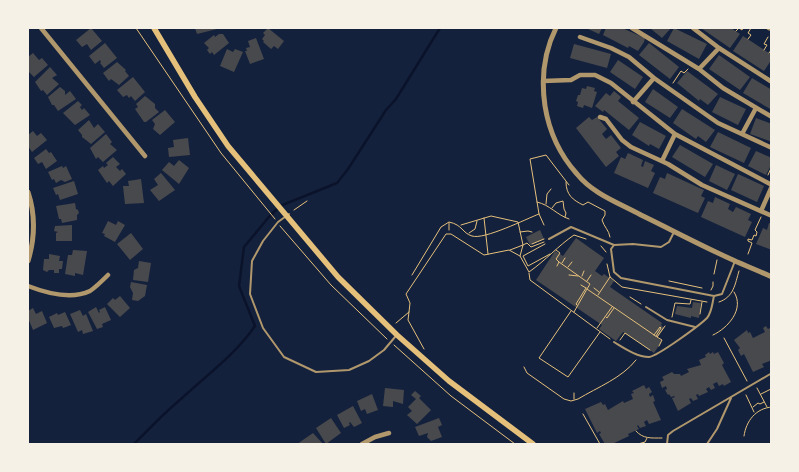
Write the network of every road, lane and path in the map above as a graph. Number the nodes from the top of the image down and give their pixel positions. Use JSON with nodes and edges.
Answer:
{"nodes":[{"id":1,"x":41,"y":28,"type":"edge"},
{"id":2,"x":136,"y":28,"type":"edge"},
{"id":3,"x":154,"y":28,"type":"edge"},
{"id":4,"x":556,"y":28,"type":"edge"},
{"id":5,"x":632,"y":28,"type":"edge"},
{"id":6,"x":693,"y":28,"type":"edge"},
{"id":7,"x":743,"y":28,"type":"edge"},
{"id":8,"x":751,"y":28,"type":"edge"},
{"id":9,"x":736,"y":31,"type":"dead end"},
{"id":10,"x":580,"y":37,"type":"dead end"},
{"id":11,"x":768,"y":37,"type":"dead end"},
{"id":12,"x":748,"y":39,"type":"dead end"},
{"id":13,"x":719,"y":48,"type":"junction"},
{"id":14,"x":772,"y":49,"type":"edge"},
{"id":15,"x":764,"y":50,"type":"dead end"},
{"id":16,"x":769,"y":53,"type":"dead end"},
{"id":17,"x":692,"y":65,"type":"junction"},
{"id":18,"x":699,"y":69,"type":"junction"},
{"id":19,"x":654,"y":78,"type":"junction"},
{"id":20,"x":543,"y":81,"type":"junction"},
{"id":21,"x":772,"y":82,"type":"edge"},
{"id":22,"x":669,"y":88,"type":"junction"},
{"id":23,"x":633,"y":102,"type":"junction"},
{"id":24,"x":756,"y":108,"type":"junction"},
{"id":25,"x":600,"y":117,"type":"dead end"},
{"id":26,"x":772,"y":117,"type":"edge"},
{"id":27,"x":675,"y":134,"type":"junction"},
{"id":28,"x":742,"y":134,"type":"junction"},
{"id":29,"x":772,"y":148,"type":"edge"},
{"id":30,"x":221,"y":153,"type":"dead end"},
{"id":31,"x":145,"y":156,"type":"dead end"},
{"id":32,"x":662,"y":161,"type":"junction"},
{"id":33,"x":772,"y":166,"type":"edge"},
{"id":34,"x":566,"y":181,"type":"junction"},
{"id":35,"x":765,"y":181,"type":"junction"},
{"id":36,"x":569,"y":184,"type":"dead end"},
{"id":37,"x":772,"y":186,"type":"edge"},
{"id":38,"x":551,"y":189,"type":"dead end"},
{"id":39,"x":28,"y":192,"type":"edge"},
{"id":40,"x":307,"y":201,"type":"dead end"},
{"id":41,"x":537,"y":202,"type":"junction"},
{"id":42,"x":546,"y":205,"type":"junction"},
{"id":43,"x":552,"y":209,"type":"junction"},
{"id":44,"x":762,"y":211,"type":"junction"},
{"id":45,"x":289,"y":214,"type":"joint"},
{"id":46,"x":539,"y":214,"type":"junction"},
{"id":47,"x":772,"y":216,"type":"edge"},
{"id":48,"x":484,"y":218,"type":"junction"},
{"id":49,"x":564,"y":218,"type":"junction"},
{"id":50,"x":569,"y":219,"type":"dead end"},
{"id":51,"x":477,"y":220,"type":"junction"},
{"id":52,"x":449,"y":222,"type":"junction"},
{"id":53,"x":518,"y":222,"type":"junction"},
{"id":54,"x":544,"y":225,"type":"dead end"},
{"id":55,"x":460,"y":226,"type":"junction"},
{"id":56,"x":449,"y":230,"type":"dead end"},
{"id":57,"x":519,"y":232,"type":"junction"},
{"id":58,"x":532,"y":232,"type":"dead end"},
{"id":59,"x":675,"y":232,"type":"junction"},
{"id":60,"x":468,"y":234,"type":"junction"},
{"id":61,"x":486,"y":235,"type":"junction"},
{"id":62,"x":550,"y":238,"type":"junction"},
{"id":63,"x":610,"y":238,"type":"dead end"},
{"id":64,"x":586,"y":240,"type":"dead end"},
{"id":65,"x":532,"y":244,"type":"dead end"},
{"id":66,"x":555,"y":244,"type":"dead end"},
{"id":67,"x":523,"y":245,"type":"junction"},
{"id":68,"x":600,"y":245,"type":"dead end"},
{"id":69,"x":614,"y":246,"type":"junction"},
{"id":70,"x":556,"y":248,"type":"junction"},
{"id":71,"x":604,"y":248,"type":"dead end"},
{"id":72,"x":509,"y":250,"type":"junction"},
{"id":73,"x":488,"y":254,"type":"junction"},
{"id":74,"x":551,"y":254,"type":"junction"},
{"id":75,"x":748,"y":254,"type":"dead end"},
{"id":76,"x":520,"y":256,"type":"junction"},
{"id":77,"x":423,"y":258,"type":"junction"},
{"id":78,"x":565,"y":258,"type":"dead end"},
{"id":79,"x":717,"y":260,"type":"dead end"},
{"id":80,"x":28,"y":261,"type":"edge"},
{"id":81,"x":428,"y":261,"type":"junction"},
{"id":82,"x":735,"y":261,"type":"junction"},
{"id":83,"x":560,"y":262,"type":"junction"},
{"id":84,"x":572,"y":262,"type":"dead end"},
{"id":85,"x":557,"y":266,"type":"dead end"},
{"id":86,"x":569,"y":268,"type":"junction"},
{"id":87,"x":584,"y":271,"type":"dead end"},
{"id":88,"x":529,"y":272,"type":"junction"},
{"id":89,"x":714,"y":274,"type":"dead end"},
{"id":90,"x":108,"y":275,"type":"dead end"},
{"id":91,"x":412,"y":275,"type":"dead end"},
{"id":92,"x":591,"y":275,"type":"dead end"},
{"id":93,"x":581,"y":277,"type":"junction"},
{"id":94,"x":610,"y":277,"type":"dead end"},
{"id":95,"x":772,"y":277,"type":"edge"},
{"id":96,"x":584,"y":280,"type":"junction"},
{"id":97,"x":662,"y":280,"type":"dead end"},
{"id":98,"x":587,"y":281,"type":"junction"},
{"id":99,"x":713,"y":282,"type":"dead end"},
{"id":100,"x":331,"y":285,"type":"dead end"},
{"id":101,"x":28,"y":286,"type":"edge"},
{"id":102,"x":545,"y":286,"type":"dead end"},
{"id":103,"x":586,"y":288,"type":"junction"},
{"id":104,"x":594,"y":288,"type":"dead end"},
{"id":105,"x":543,"y":290,"type":"junction"},
{"id":106,"x":734,"y":291,"type":"dead end"},
{"id":107,"x":599,"y":292,"type":"junction"},
{"id":108,"x":597,"y":296,"type":"junction"},
{"id":109,"x":714,"y":296,"type":"junction"},
{"id":110,"x":630,"y":297,"type":"dead end"},
{"id":111,"x":691,"y":299,"type":"dead end"},
{"id":112,"x":702,"y":301,"type":"dead end"},
{"id":113,"x":571,"y":304,"type":"dead end"},
{"id":114,"x":613,"y":307,"type":"junction"},
{"id":115,"x":646,"y":307,"type":"joint"},
{"id":116,"x":568,"y":308,"type":"junction"},
{"id":117,"x":572,"y":311,"type":"junction"},
{"id":118,"x":409,"y":312,"type":"junction"},
{"id":119,"x":674,"y":314,"type":"dead end"},
{"id":120,"x":700,"y":314,"type":"dead end"},
{"id":121,"x":634,"y":322,"type":"junction"},
{"id":122,"x":395,"y":323,"type":"dead end"},
{"id":123,"x":637,"y":324,"type":"junction"},
{"id":124,"x":632,"y":325,"type":"dead end"},
{"id":125,"x":635,"y":327,"type":"dead end"},
{"id":126,"x":664,"y":327,"type":"dead end"},
{"id":127,"x":697,"y":327,"type":"junction"},
{"id":128,"x":597,"y":329,"type":"junction"},
{"id":129,"x":600,"y":332,"type":"junction"},
{"id":130,"x":397,"y":335,"type":"junction"},
{"id":131,"x":713,"y":335,"type":"dead end"},
{"id":132,"x":655,"y":336,"type":"junction"},
{"id":133,"x":651,"y":338,"type":"dead end"},
{"id":134,"x":724,"y":338,"type":"dead end"},
{"id":135,"x":391,"y":342,"type":"junction"},
{"id":136,"x":614,"y":342,"type":"joint"},
{"id":137,"x":618,"y":344,"type":"junction"},
{"id":138,"x":658,"y":347,"type":"dead end"},
{"id":139,"x":426,"y":352,"type":"dead end"},
{"id":140,"x":654,"y":353,"type":"dead end"},
{"id":141,"x":640,"y":356,"type":"junction"},
{"id":142,"x":524,"y":367,"type":"dead end"},
{"id":143,"x":772,"y":373,"type":"edge"},
{"id":144,"x":755,"y":383,"type":"junction"},
{"id":145,"x":749,"y":386,"type":"junction"},
{"id":146,"x":771,"y":389,"type":"edge"},
{"id":147,"x":743,"y":390,"type":"junction"},
{"id":148,"x":574,"y":393,"type":"dead end"},
{"id":149,"x":761,"y":395,"type":"junction"},
{"id":150,"x":732,"y":397,"type":"junction"},
{"id":151,"x":575,"y":400,"type":"junction"},
{"id":152,"x":764,"y":402,"type":"junction"},
{"id":153,"x":759,"y":405,"type":"junction"},
{"id":154,"x":772,"y":406,"type":"edge"},
{"id":155,"x":767,"y":407,"type":"junction"},
{"id":156,"x":752,"y":408,"type":"junction"},
{"id":157,"x":761,"y":410,"type":"junction"},
{"id":158,"x":755,"y":413,"type":"junction"},
{"id":159,"x":584,"y":414,"type":"dead end"},
{"id":160,"x":636,"y":431,"type":"dead end"},
{"id":161,"x":389,"y":433,"type":"dead end"},
{"id":162,"x":744,"y":436,"type":"dead end"},
{"id":163,"x":648,"y":438,"type":"junction"},
{"id":164,"x":668,"y":438,"type":"junction"},
{"id":165,"x":362,"y":444,"type":"edge"},
{"id":166,"x":515,"y":444,"type":"edge"},
{"id":167,"x":532,"y":444,"type":"edge"},
{"id":168,"x":600,"y":444,"type":"edge"},
{"id":169,"x":638,"y":444,"type":"edge"},
{"id":170,"x":667,"y":444,"type":"edge"},
{"id":171,"x":707,"y":444,"type":"edge"}],
"edges":[{"from":1,"to":31,"type":"street"},
{"from":2,"to":30,"type":"path"},
{"from":3,"to":130,"type":"main road"},
{"from":4,"to":20,"type":"street"},
{"from":5,"to":17,"type":"street"},
{"from":6,"to":13,"type":"street"},
{"from":7,"to":9,"type":"path"},
{"from":8,"to":12,"type":"path"},
{"from":10,"to":19,"type":"street"},
{"from":11,"to":15,"type":"path"},
{"from":13,"to":18,"type":"street"},
{"from":13,"to":21,"type":"street"},
{"from":14,"to":16,"type":"path"},
{"from":17,"to":18,"type":"street"},
{"from":17,"to":22,"type":"path"},
{"from":18,"to":24,"type":"street"},
{"from":19,"to":22,"type":"street"},
{"from":19,"to":23,"type":"street"},
{"from":20,"to":23,"type":"street"},
{"from":20,"to":59,"type":"street"},
{"from":22,"to":28,"type":"street"},
{"from":23,"to":27,"type":"street"},
{"from":24,"to":26,"type":"street"},
{"from":24,"to":28,"type":"street"},
{"from":25,"to":32,"type":"street"},
{"from":27,"to":32,"type":"street"},
{"from":27,"to":35,"type":"street"},
{"from":28,"to":29,"type":"street"},
{"from":32,"to":44,"type":"street"},
{"from":33,"to":35,"type":"path"},
{"from":34,"to":36,"type":"path"},
{"from":34,"to":41,"type":"path"},
{"from":34,"to":63,"type":"path"},
{"from":35,"to":37,"type":"street"},
{"from":37,"to":44,"type":"street"},
{"from":38,"to":42,"type":"path"},
{"from":39,"to":80,"type":"street"},
{"from":40,"to":45,"type":"path"},
{"from":41,"to":42,"type":"path"},
{"from":41,"to":46,"type":"path"},
{"from":42,"to":43,"type":"path"},
{"from":43,"to":49,"type":"path"},
{"from":43,"to":49,"type":"path"},
{"from":44,"to":47,"type":"street"},
{"from":44,"to":75,"type":"path"},
{"from":45,"to":135,"type":"lane"},
{"from":46,"to":53,"type":"path"},
{"from":46,"to":54,"type":"path"},
{"from":48,"to":51,"type":"path"},
{"from":48,"to":53,"type":"path"},
{"from":48,"to":61,"type":"path"},
{"from":49,"to":50,"type":"path"},
{"from":51,"to":55,"type":"path"},
{"from":51,"to":60,"type":"path"},
{"from":52,"to":55,"type":"path"},
{"from":52,"to":56,"type":"path"},
{"from":52,"to":77,"type":"path"},
{"from":53,"to":57,"type":"path"},
{"from":53,"to":61,"type":"path"},
{"from":55,"to":60,"type":"path"},
{"from":57,"to":58,"type":"path"},
{"from":57,"to":67,"type":"path"},
{"from":59,"to":69,"type":"lane"},
{"from":59,"to":82,"type":"street"},
{"from":60,"to":61,"type":"path"},
{"from":61,"to":73,"type":"path"},
{"from":62,"to":65,"type":"path"},
{"from":62,"to":67,"type":"path"},
{"from":62,"to":69,"type":"lane"},
{"from":62,"to":74,"type":"path"},
{"from":64,"to":70,"type":"path"},
{"from":66,"to":70,"type":"path"},
{"from":67,"to":72,"type":"path"},
{"from":67,"to":76,"type":"path"},
{"from":68,"to":71,"type":"path"},
{"from":69,"to":109,"type":"lane"},
{"from":70,"to":74,"type":"path"},
{"from":70,"to":83,"type":"path"},
{"from":72,"to":73,"type":"path"},
{"from":72,"to":76,"type":"path"},
{"from":73,"to":81,"type":"path"},
{"from":74,"to":88,"type":"path"},
{"from":76,"to":88,"type":"path"},
{"from":77,"to":81,"type":"path"},
{"from":77,"to":91,"type":"path"},
{"from":78,"to":83,"type":"path"},
{"from":79,"to":89,"type":"path"},
{"from":81,"to":118,"type":"path"},
{"from":82,"to":95,"type":"street"},
{"from":82,"to":109,"type":"lane"},
{"from":83,"to":85,"type":"path"},
{"from":83,"to":86,"type":"path"},
{"from":84,"to":86,"type":"path"},
{"from":86,"to":93,"type":"path"},
{"from":86,"to":93,"type":"path"},
{"from":87,"to":93,"type":"path"},
{"from":88,"to":105,"type":"path"},
{"from":90,"to":101,"type":"street"},
{"from":92,"to":98,"type":"path"},
{"from":93,"to":96,"type":"path"},
{"from":94,"to":107,"type":"path"},
{"from":96,"to":98,"type":"path"},
{"from":96,"to":103,"type":"path"},
{"from":97,"to":99,"type":"path"},
{"from":98,"to":103,"type":"path"},
{"from":100,"to":135,"type":"path"},
{"from":102,"to":105,"type":"path"},
{"from":103,"to":108,"type":"path"},
{"from":103,"to":114,"type":"path"},
{"from":103,"to":117,"type":"path"},
{"from":104,"to":107,"type":"path"},
{"from":105,"to":116,"type":"path"},
{"from":106,"to":131,"type":"path"},
{"from":107,"to":108,"type":"path"},
{"from":108,"to":114,"type":"path"},
{"from":109,"to":127,"type":"lane"},
{"from":110,"to":115,"type":"path"},
{"from":111,"to":119,"type":"path"},
{"from":112,"to":120,"type":"path"},
{"from":113,"to":116,"type":"path"},
{"from":114,"to":121,"type":"path"},
{"from":114,"to":128,"type":"path"},
{"from":114,"to":132,"type":"path"},
{"from":115,"to":127,"type":"lane"},
{"from":116,"to":117,"type":"path"},
{"from":117,"to":128,"type":"path"},
{"from":117,"to":129,"type":"path"},
{"from":118,"to":122,"type":"path"},
{"from":118,"to":139,"type":"path"},
{"from":121,"to":123,"type":"path"},
{"from":121,"to":124,"type":"path"},
{"from":123,"to":125,"type":"path"},
{"from":123,"to":132,"type":"path"},
{"from":126,"to":132,"type":"path"},
{"from":127,"to":141,"type":"lane"},
{"from":128,"to":129,"type":"path"},
{"from":129,"to":136,"type":"path"},
{"from":130,"to":135,"type":"lane"},
{"from":130,"to":167,"type":"main road"},
{"from":132,"to":133,"type":"path"},
{"from":132,"to":138,"type":"path"},
{"from":134,"to":145,"type":"path"},
{"from":135,"to":166,"type":"path"},
{"from":136,"to":137,"type":"lane"},
{"from":137,"to":140,"type":"path"},
{"from":137,"to":141,"type":"lane"},
{"from":141,"to":151,"type":"path"},
{"from":142,"to":151,"type":"path"},
{"from":143,"to":144,"type":"lane"},
{"from":144,"to":145,"type":"lane"},
{"from":144,"to":149,"type":"path"},
{"from":145,"to":147,"type":"lane"},
{"from":146,"to":149,"type":"path"},
{"from":147,"to":150,"type":"lane"},
{"from":147,"to":156,"type":"path"},
{"from":148,"to":151,"type":"path"},
{"from":149,"to":152,"type":"path"},
{"from":150,"to":164,"type":"lane"},
{"from":150,"to":171,"type":"lane"},
{"from":152,"to":153,"type":"path"},
{"from":152,"to":155,"type":"path"},
{"from":153,"to":156,"type":"path"},
{"from":153,"to":157,"type":"path"},
{"from":154,"to":155,"type":"path"},
{"from":155,"to":157,"type":"path"},
{"from":156,"to":158,"type":"path"},
{"from":157,"to":158,"type":"path"},
{"from":158,"to":162,"type":"path"},
{"from":159,"to":168,"type":"path"},
{"from":160,"to":163,"type":"path"},
{"from":161,"to":165,"type":"street"},
{"from":163,"to":164,"type":"path"},
{"from":163,"to":169,"type":"path"},
{"from":164,"to":170,"type":"lane"}]}
